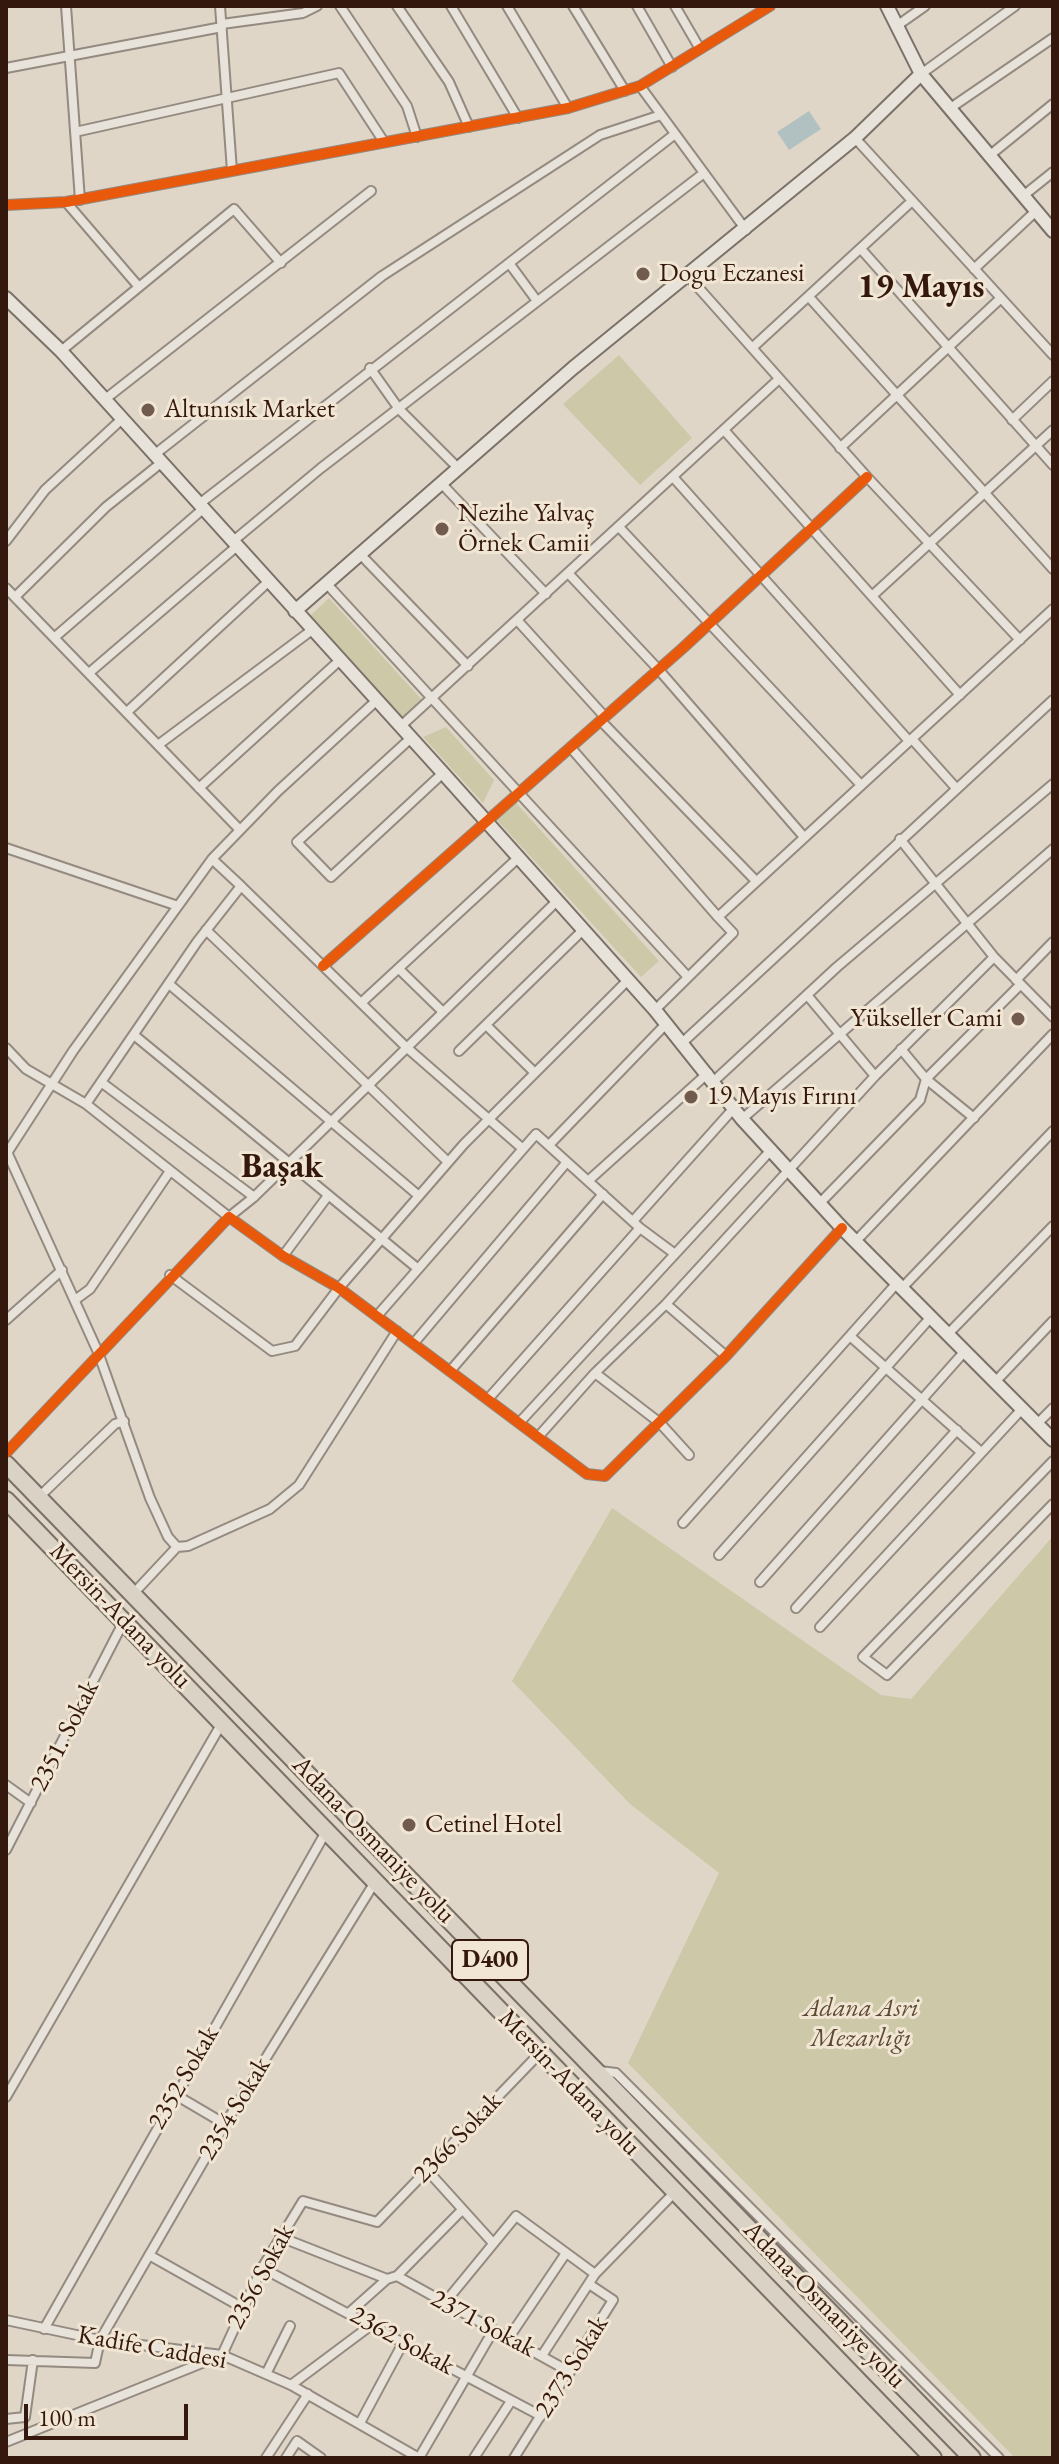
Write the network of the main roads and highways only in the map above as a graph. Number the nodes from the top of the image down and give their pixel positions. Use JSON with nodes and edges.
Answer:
{"nodes":[{"id":1,"x":887,"y":6,"type":"edge"},
{"id":2,"x":921,"y":74,"type":"junction"},
{"id":3,"x":1052,"y":229,"type":"edge"},
{"id":4,"x":6,"y":298,"type":"edge"},
{"id":5,"x":295,"y":611,"type":"junction"},
{"id":6,"x":1053,"y":1440,"type":"edge"},
{"id":7,"x":6,"y":1464,"type":"edge"},
{"id":8,"x":6,"y":1500,"type":"edge"},
{"id":9,"x":933,"y":2458,"type":"edge"},
{"id":10,"x":972,"y":2458,"type":"edge"}],
"edges":[{"from":1,"to":2,"type":"main road"},
{"from":2,"to":3,"type":"main road"},
{"from":2,"to":5,"type":"main road"},
{"from":4,"to":5,"type":"main road"},
{"from":5,"to":6,"type":"main road"},
{"from":7,"to":10,"type":"highway","name":"Adana-Osmaniye yolu","number":"D400"},
{"from":8,"to":9,"type":"highway","name":"Mersin-Adana yolu","number":"D400"}]}
